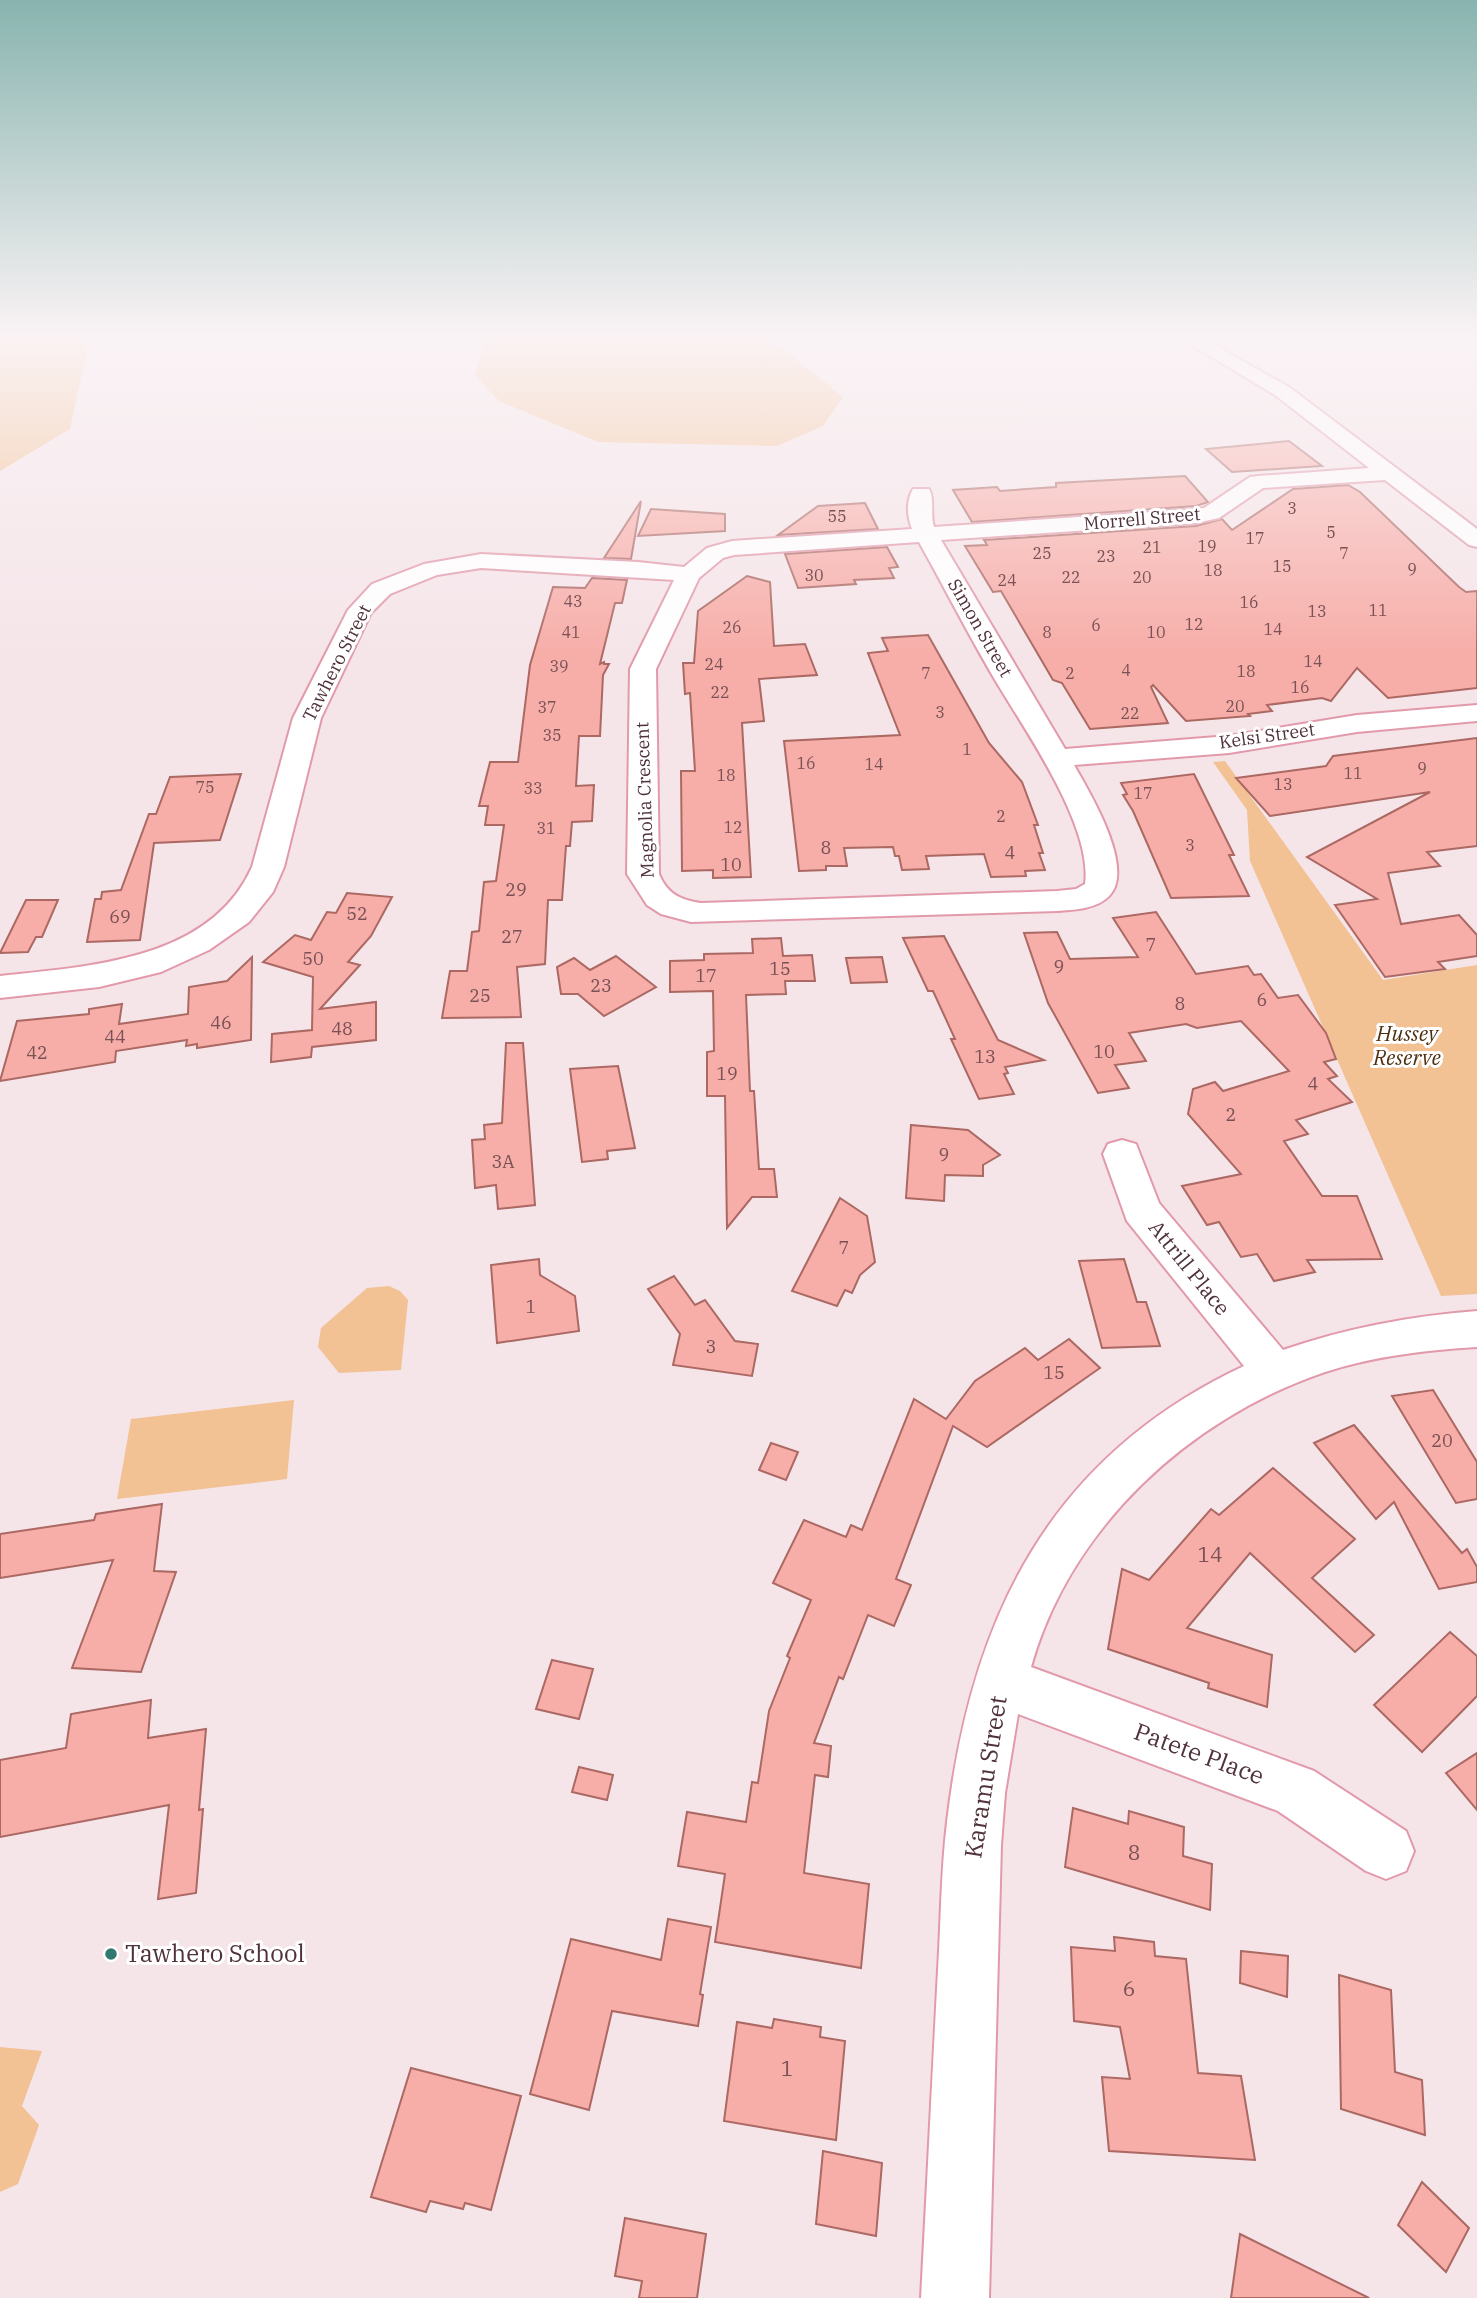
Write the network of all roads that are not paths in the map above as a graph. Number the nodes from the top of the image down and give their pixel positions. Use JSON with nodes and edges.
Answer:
{"nodes":[{"id":1,"x":1352,"y":443,"type":"edge"},
{"id":2,"x":1390,"y":472,"type":"junction"},
{"id":3,"x":921,"y":494,"type":"dead end"},
{"id":4,"x":926,"y":534,"type":"junction"},
{"id":5,"x":1477,"y":540,"type":"edge"},
{"id":6,"x":689,"y":575,"type":"junction"},
{"id":7,"x":1477,"y":713,"type":"edge"},
{"id":8,"x":1057,"y":758,"type":"junction"},
{"id":9,"x":0,"y":987,"type":"edge"},
{"id":10,"x":1122,"y":1154,"type":"dead end"},
{"id":11,"x":1477,"y":1329,"type":"edge"},
{"id":12,"x":1274,"y":1371,"type":"junction"},
{"id":13,"x":1000,"y":1682,"type":"junction"},
{"id":14,"x":1386,"y":1851,"type":"dead end"},
{"id":15,"x":955,"y":2298,"type":"edge"}],
"edges":[{"from":1,"to":2,"type":"street"},
{"from":2,"to":4,"type":"street","name":"Morrell Street"},
{"from":2,"to":5,"type":"street"},
{"from":3,"to":4,"type":"street","name":"Simon Street"},
{"from":4,"to":6,"type":"street","name":"Magnolia Crescent"},
{"from":4,"to":8,"type":"street","name":"Simon Street"},
{"from":6,"to":8,"type":"street","name":"Magnolia Crescent"},
{"from":6,"to":9,"type":"street","name":"Tawhero Street"},
{"from":7,"to":8,"type":"street","name":"Kelsi Street"},
{"from":10,"to":12,"type":"street","name":"Attrill Place"},
{"from":11,"to":12,"type":"street","name":"Karamu Street"},
{"from":12,"to":13,"type":"street","name":"Karamu Street"},
{"from":13,"to":14,"type":"street","name":"Patete Place"},
{"from":13,"to":15,"type":"street","name":"Karamu Street"}]}
